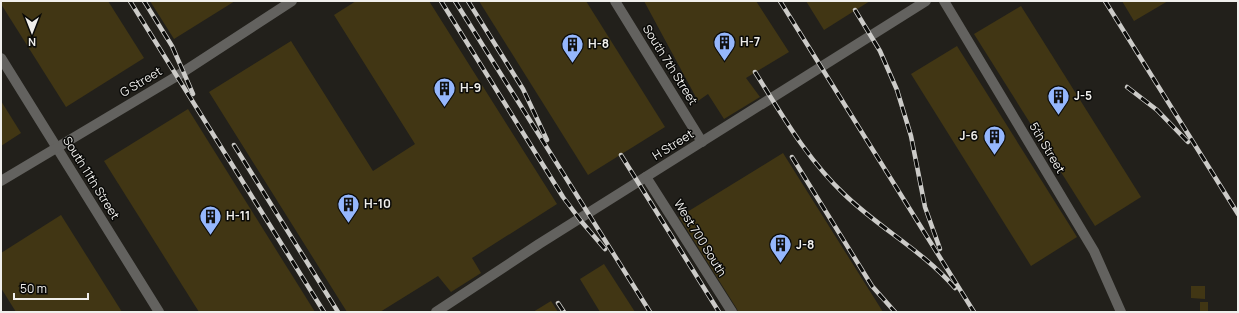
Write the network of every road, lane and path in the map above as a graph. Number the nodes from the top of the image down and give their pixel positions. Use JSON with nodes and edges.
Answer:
{"nodes":[{"id":1,"x":615,"y":1,"type":"edge"},
{"id":2,"x":926,"y":1,"type":"edge"},
{"id":3,"x":944,"y":1,"type":"edge"},
{"id":4,"x":289,"y":2,"type":"edge"},
{"id":5,"x":1,"y":58,"type":"edge"},
{"id":6,"x":702,"y":142,"type":"junction"},
{"id":7,"x":57,"y":147,"type":"junction"},
{"id":8,"x":646,"y":177,"type":"junction"},
{"id":9,"x":1,"y":181,"type":"edge"},
{"id":10,"x":159,"y":312,"type":"edge"},
{"id":11,"x":436,"y":312,"type":"edge"},
{"id":12,"x":732,"y":312,"type":"edge"},
{"id":13,"x":1121,"y":312,"type":"edge"}],
"edges":[{"from":1,"to":6,"type":"lane","name":"South 7th Street"},
{"from":2,"to":6,"type":"lane","name":"H Street"},
{"from":3,"to":13,"type":"lane","name":"5th Street"},
{"from":4,"to":7,"type":"lane","name":"G Street"},
{"from":5,"to":7,"type":"lane","name":"South 11th Street"},
{"from":6,"to":8,"type":"lane","name":"H Street"},
{"from":7,"to":9,"type":"lane","name":"G Street"},
{"from":7,"to":10,"type":"lane","name":"South 11th Street"},
{"from":8,"to":11,"type":"lane","name":"H Street"},
{"from":8,"to":12,"type":"lane","name":"West 700 South"}]}
